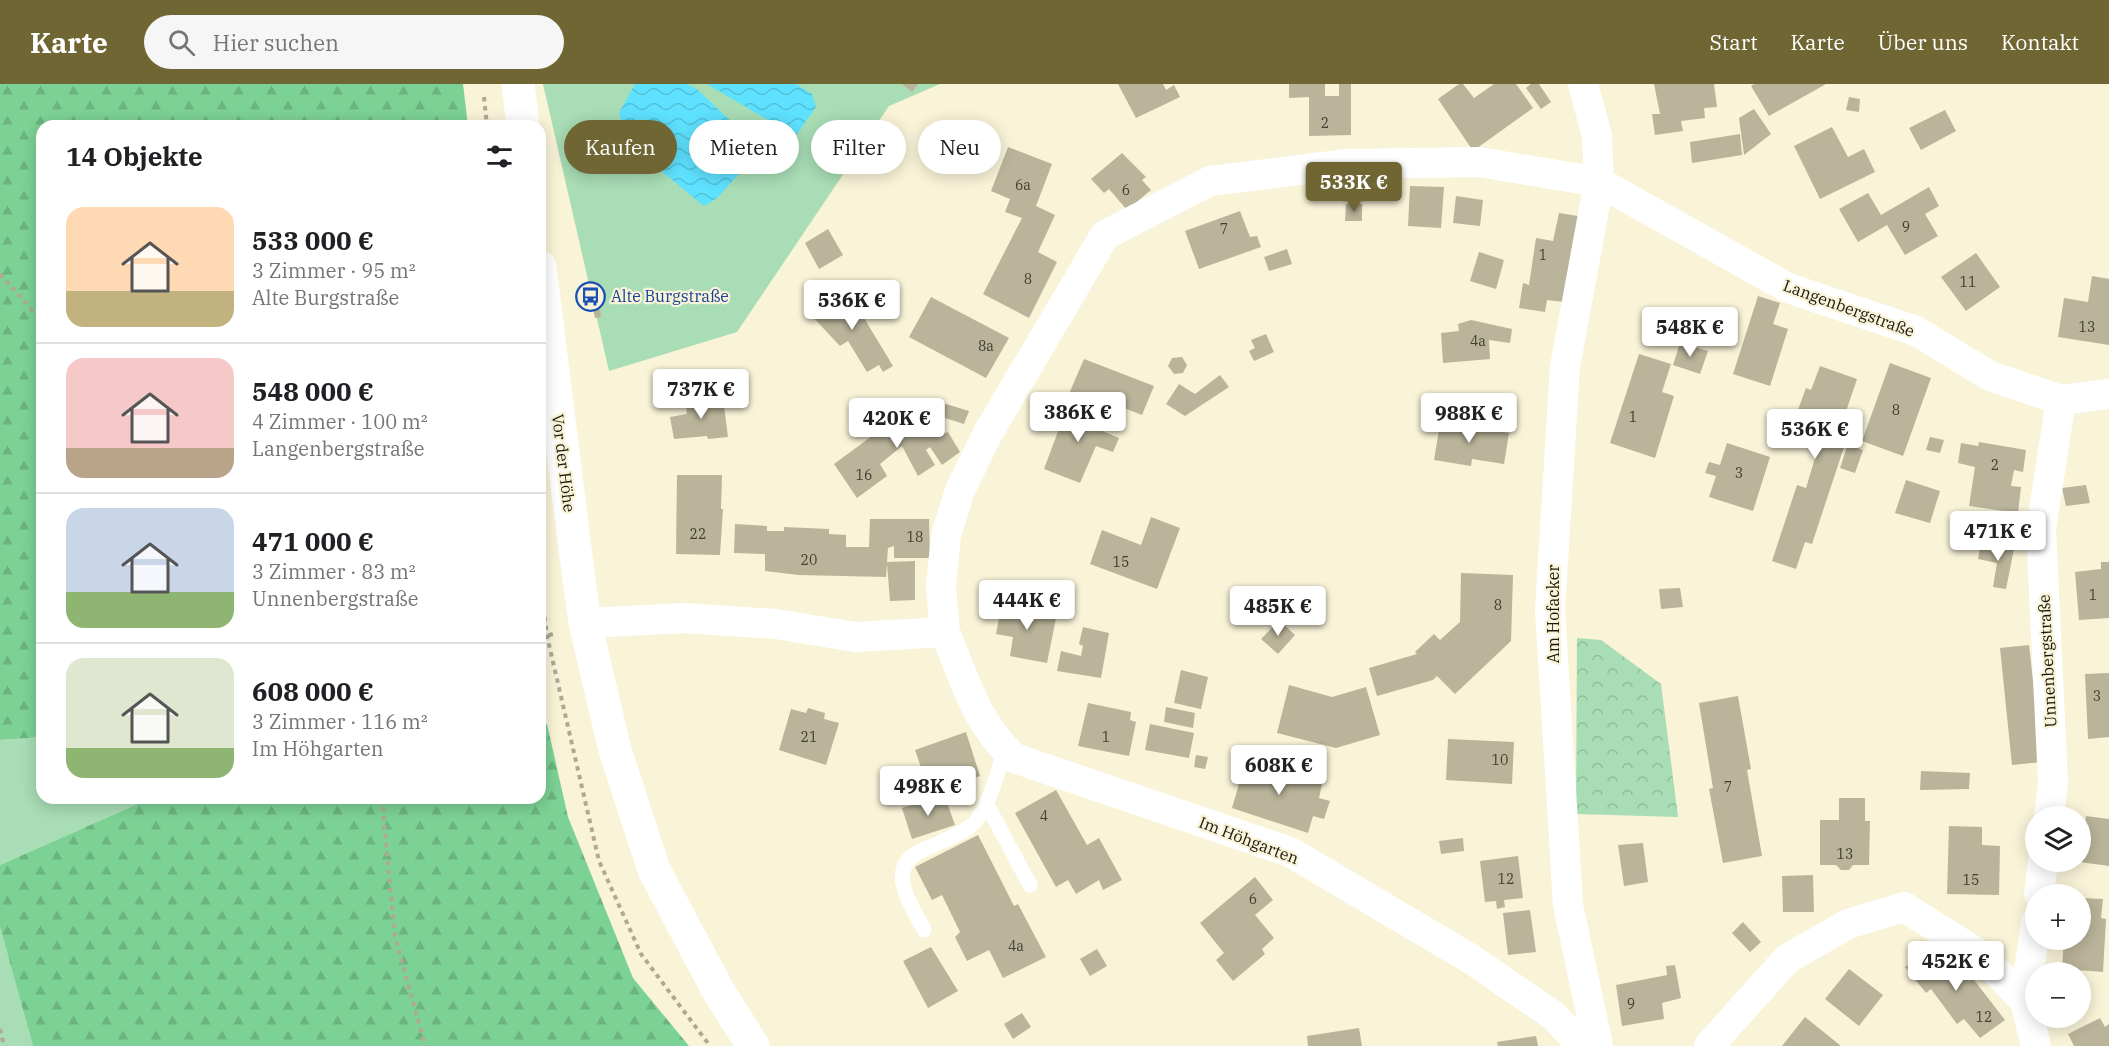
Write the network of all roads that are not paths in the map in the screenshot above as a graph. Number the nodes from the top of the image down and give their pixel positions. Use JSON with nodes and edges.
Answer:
{"nodes":[{"id":1,"x":518,"y":84,"type":"edge"},
{"id":2,"x":1583,"y":84,"type":"edge"},
{"id":3,"x":522,"y":120,"type":"edge"},
{"id":4,"x":1599,"y":182,"type":"junction"},
{"id":5,"x":546,"y":314,"type":"edge"},
{"id":6,"x":2109,"y":394,"type":"edge"},
{"id":7,"x":2061,"y":400,"type":"junction"},
{"id":8,"x":585,"y":623,"type":"junction"},
{"id":9,"x":945,"y":632,"type":"junction"},
{"id":10,"x":1005,"y":749,"type":"junction"},
{"id":11,"x":986,"y":802,"type":"junction"},
{"id":12,"x":2051,"y":806,"type":"edge"},
{"id":13,"x":1030,"y":885,"type":"dead end"},
{"id":14,"x":924,"y":930,"type":"dead end"},
{"id":15,"x":2025,"y":1001,"type":"edge"},
{"id":16,"x":2032,"y":1028,"type":"edge"},
{"id":17,"x":753,"y":1046,"type":"edge"},
{"id":18,"x":1582,"y":1046,"type":"edge"},
{"id":19,"x":1598,"y":1046,"type":"edge"},
{"id":20,"x":1708,"y":1046,"type":"edge"},
{"id":21,"x":2036,"y":1046,"type":"edge"}],
"edges":[{"from":1,"to":3,"type":"main road"},
{"from":2,"to":4,"type":"street","name":"Am Hofacker"},
{"from":4,"to":7,"type":"street","name":"Langenbergstraße"},
{"from":4,"to":9,"type":"street"},
{"from":4,"to":19,"type":"street","name":"Am Hofacker"},
{"from":5,"to":8,"type":"main road","name":"Vor der Höhe"},
{"from":6,"to":7,"type":"street","name":"Langenbergstraße"},
{"from":7,"to":12,"type":"street","name":"Unnenbergstraße"},
{"from":8,"to":9,"type":"street"},
{"from":8,"to":17,"type":"main road","name":"Vor der Höhe"},
{"from":9,"to":10,"type":"street","name":"Im Höhgarten"},
{"from":10,"to":11,"type":"lane"},
{"from":10,"to":18,"type":"street","name":"Im Höhgarten"},
{"from":11,"to":13,"type":"lane"},
{"from":11,"to":14,"type":"lane"},
{"from":15,"to":20,"type":"street"},
{"from":16,"to":21,"type":"street"}]}
